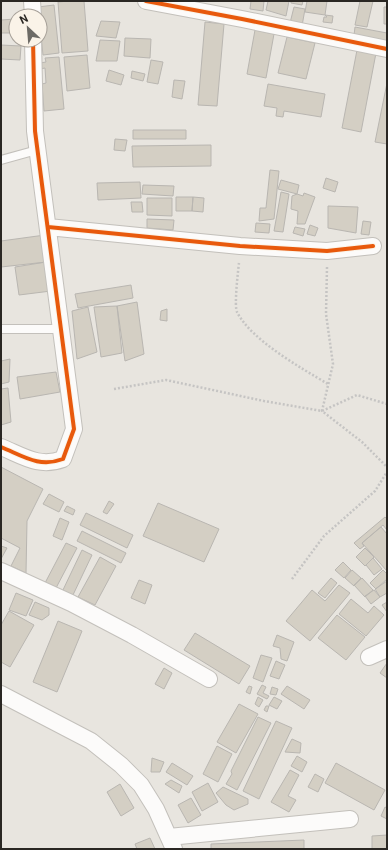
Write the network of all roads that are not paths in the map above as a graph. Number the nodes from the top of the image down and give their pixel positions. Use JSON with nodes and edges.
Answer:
{"nodes":[{"id":1,"x":146,"y":1,"type":"edge"},
{"id":2,"x":33,"y":48,"type":"edge"},
{"id":3,"x":387,"y":49,"type":"edge"},
{"id":4,"x":37,"y":150,"type":"junction"},
{"id":5,"x":1,"y":160,"type":"edge"},
{"id":6,"x":48,"y":227,"type":"junction"},
{"id":7,"x":373,"y":246,"type":"dead end"},
{"id":8,"x":1,"y":329,"type":"edge"},
{"id":9,"x":61,"y":329,"type":"junction"},
{"id":10,"x":1,"y":447,"type":"edge"},
{"id":11,"x":1,"y":571,"type":"edge"},
{"id":12,"x":387,"y":649,"type":"edge"},
{"id":13,"x":368,"y":657,"type":"dead end"},
{"id":14,"x":209,"y":680,"type":"dead end"},
{"id":15,"x":1,"y":694,"type":"edge"},
{"id":16,"x":350,"y":819,"type":"dead end"},
{"id":17,"x":172,"y":843,"type":"edge"}],
"edges":[{"from":1,"to":3,"type":"street"},
{"from":2,"to":4,"type":"street"},
{"from":4,"to":5,"type":"lane"},
{"from":4,"to":6,"type":"street"},
{"from":6,"to":7,"type":"street"},
{"from":6,"to":9,"type":"street"},
{"from":8,"to":9,"type":"lane"},
{"from":9,"to":10,"type":"street"},
{"from":11,"to":14,"type":"street"},
{"from":12,"to":13,"type":"street"},
{"from":15,"to":17,"type":"street"},
{"from":16,"to":17,"type":"street"}]}
